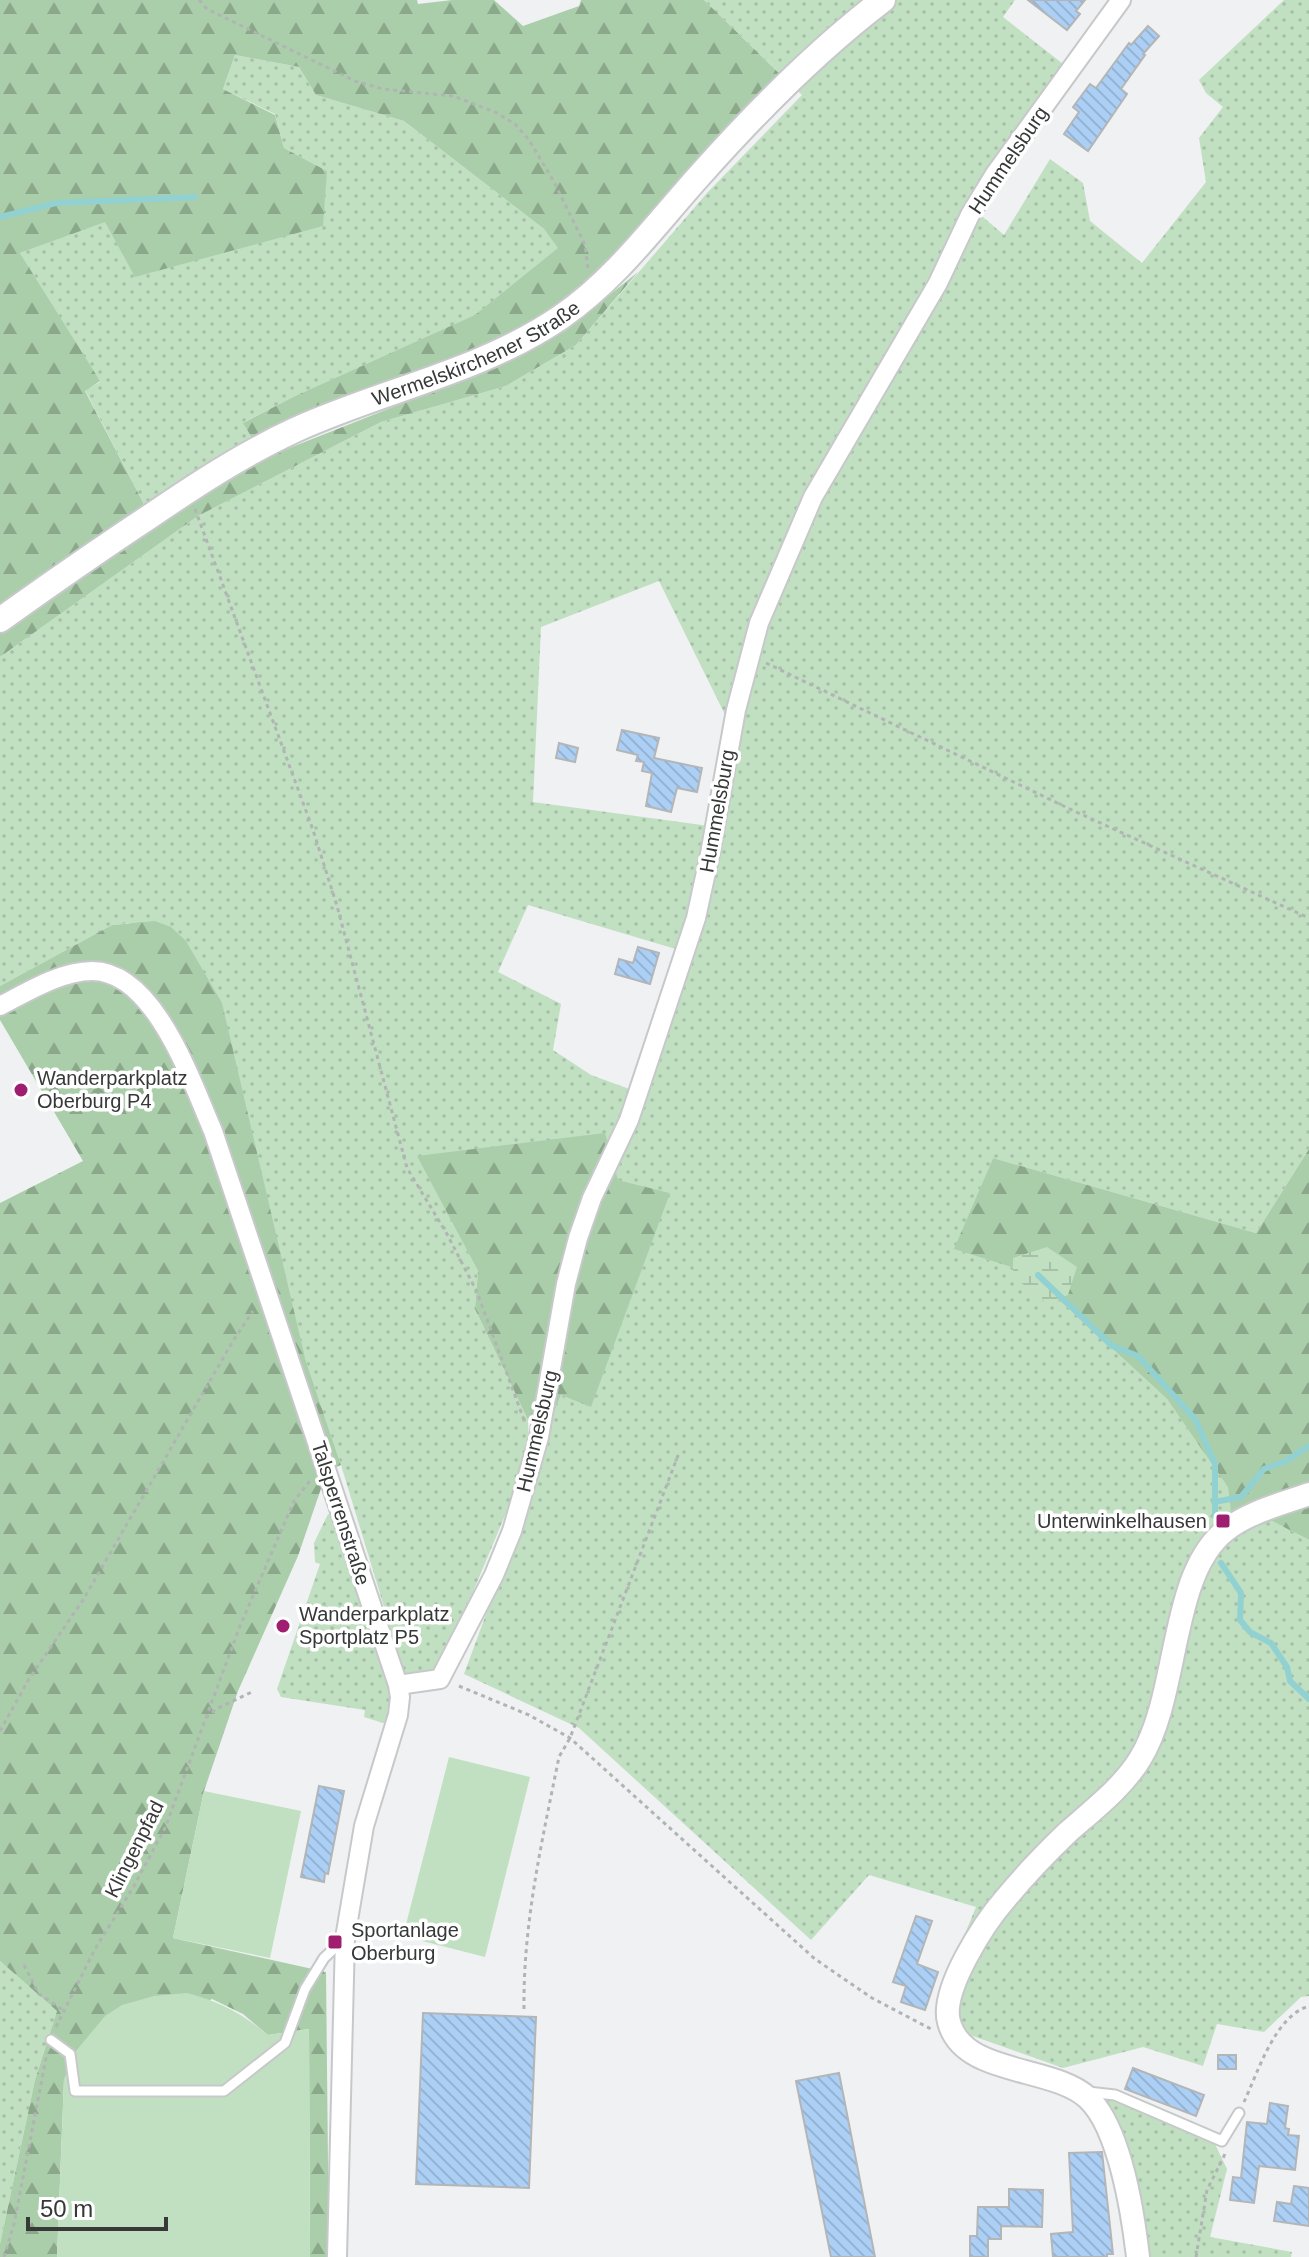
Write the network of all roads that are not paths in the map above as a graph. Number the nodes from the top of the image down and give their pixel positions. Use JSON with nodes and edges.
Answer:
{"nodes":[{"id":1,"x":883,"y":0,"type":"edge"},
{"id":2,"x":1121,"y":0,"type":"edge"},
{"id":3,"x":0,"y":620,"type":"edge"},
{"id":4,"x":0,"y":1006,"type":"edge"},
{"id":5,"x":1309,"y":1494,"type":"edge"},
{"id":6,"x":398,"y":1685,"type":"junction"},
{"id":7,"x":345,"y":1938,"type":"junction"},
{"id":8,"x":52,"y":2037,"type":"road end"},
{"id":9,"x":1081,"y":2093,"type":"junction"},
{"id":10,"x":1239,"y":2113,"type":"road end"},
{"id":11,"x":337,"y":2257,"type":"edge"},
{"id":12,"x":1138,"y":2257,"type":"edge"}],
"edges":[{"from":1,"to":3,"type":"main road","name":"Wermelskirchener Straße"},
{"from":2,"to":6,"type":"street","name":"Hummelsburg"},
{"from":4,"to":6,"type":"street","name":"Talsperrenstraße"},
{"from":5,"to":9,"type":"street"},
{"from":6,"to":7,"type":"street","name":"Talsperrenstraße"},
{"from":7,"to":8,"type":"lane"},
{"from":7,"to":11,"type":"street","name":"Talsperrenstraße"},
{"from":9,"to":10,"type":"lane"},
{"from":9,"to":12,"type":"street"}]}
